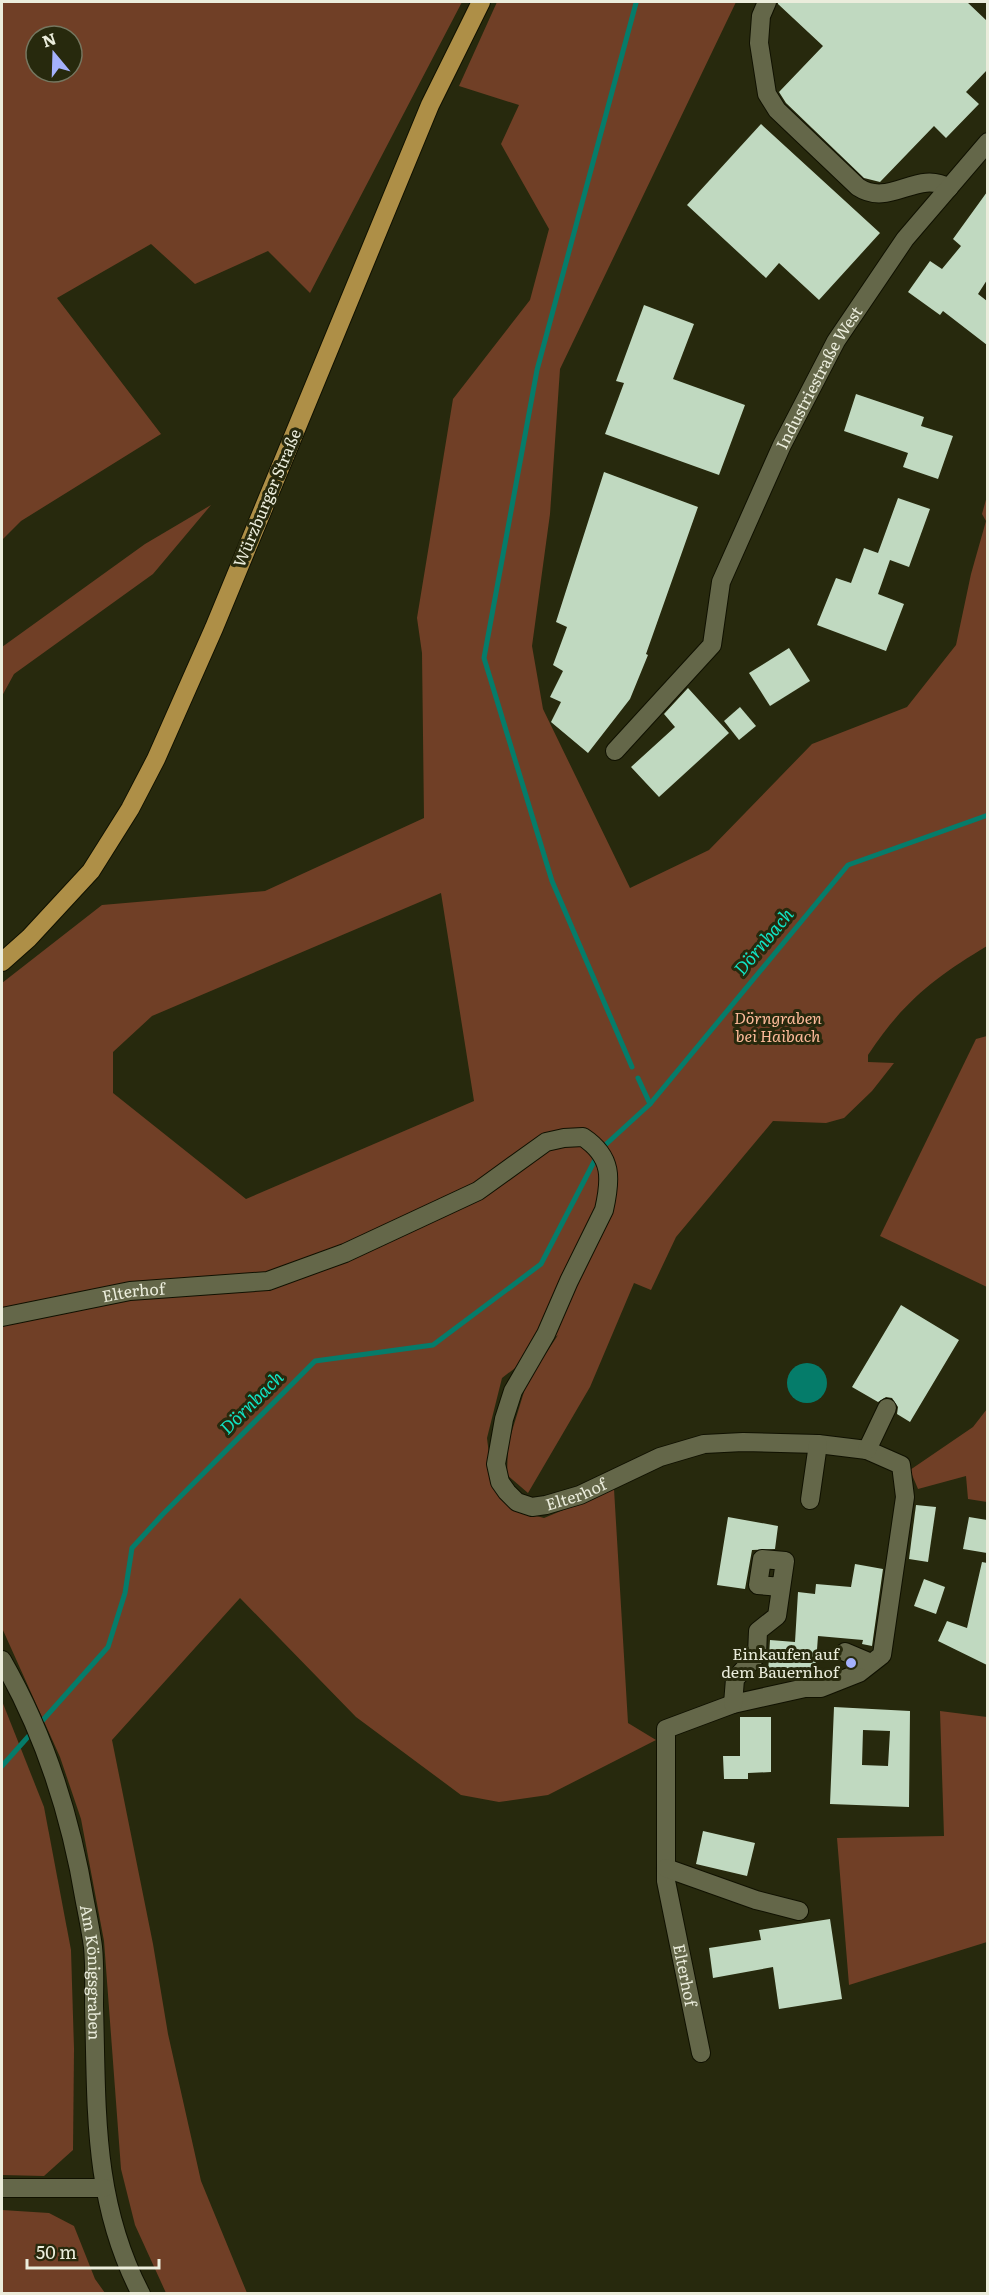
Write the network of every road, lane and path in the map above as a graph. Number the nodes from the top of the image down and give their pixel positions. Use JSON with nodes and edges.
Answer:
{"nodes":[{"id":1,"x":481,"y":2,"type":"edge"},
{"id":2,"x":768,"y":2,"type":"edge"},
{"id":3,"x":987,"y":142,"type":"edge"},
{"id":4,"x":949,"y":188,"type":"junction"},
{"id":5,"x":615,"y":751,"type":"dead end"},
{"id":6,"x":2,"y":962,"type":"edge"},
{"id":7,"x":2,"y":1317,"type":"edge"},
{"id":8,"x":887,"y":1408,"type":"dead end"},
{"id":9,"x":818,"y":1444,"type":"junction"},
{"id":10,"x":867,"y":1450,"type":"junction"},
{"id":11,"x":810,"y":1500,"type":"dead end"},
{"id":12,"x":781,"y":1587,"type":"dead end"},
{"id":13,"x":846,"y":1652,"type":"dead end"},
{"id":14,"x":2,"y":1660,"type":"edge"},
{"id":15,"x":871,"y":1663,"type":"junction"},
{"id":16,"x":733,"y":1704,"type":"junction"},
{"id":17,"x":666,"y":1868,"type":"junction"},
{"id":18,"x":799,"y":1911,"type":"dead end"},
{"id":19,"x":700,"y":2053,"type":"dead end"},
{"id":20,"x":2,"y":2188,"type":"edge"},
{"id":21,"x":104,"y":2188,"type":"junction"},
{"id":22,"x":141,"y":2294,"type":"edge"}],
"edges":[{"from":1,"to":6,"type":"main road","name":"Würzburger Straße"},
{"from":2,"to":4,"type":"street"},
{"from":3,"to":4,"type":"street","name":"Industriestraße West"},
{"from":4,"to":5,"type":"street","name":"Industriestraße West"},
{"from":7,"to":9,"type":"street","name":"Elterhof"},
{"from":8,"to":10,"type":"street"},
{"from":9,"to":10,"type":"street","name":"Elterhof"},
{"from":9,"to":11,"type":"street"},
{"from":10,"to":15,"type":"street","name":"Elterhof"},
{"from":12,"to":16,"type":"street"},
{"from":13,"to":15,"type":"street"},
{"from":14,"to":21,"type":"street","name":"Am Königsgraben"},
{"from":15,"to":16,"type":"street","name":"Elterhof"},
{"from":16,"to":17,"type":"street","name":"Elterhof"},
{"from":17,"to":18,"type":"street"},
{"from":17,"to":19,"type":"street","name":"Elterhof"},
{"from":20,"to":21,"type":"street"},
{"from":21,"to":22,"type":"street","name":"Am Königsgraben"}]}
